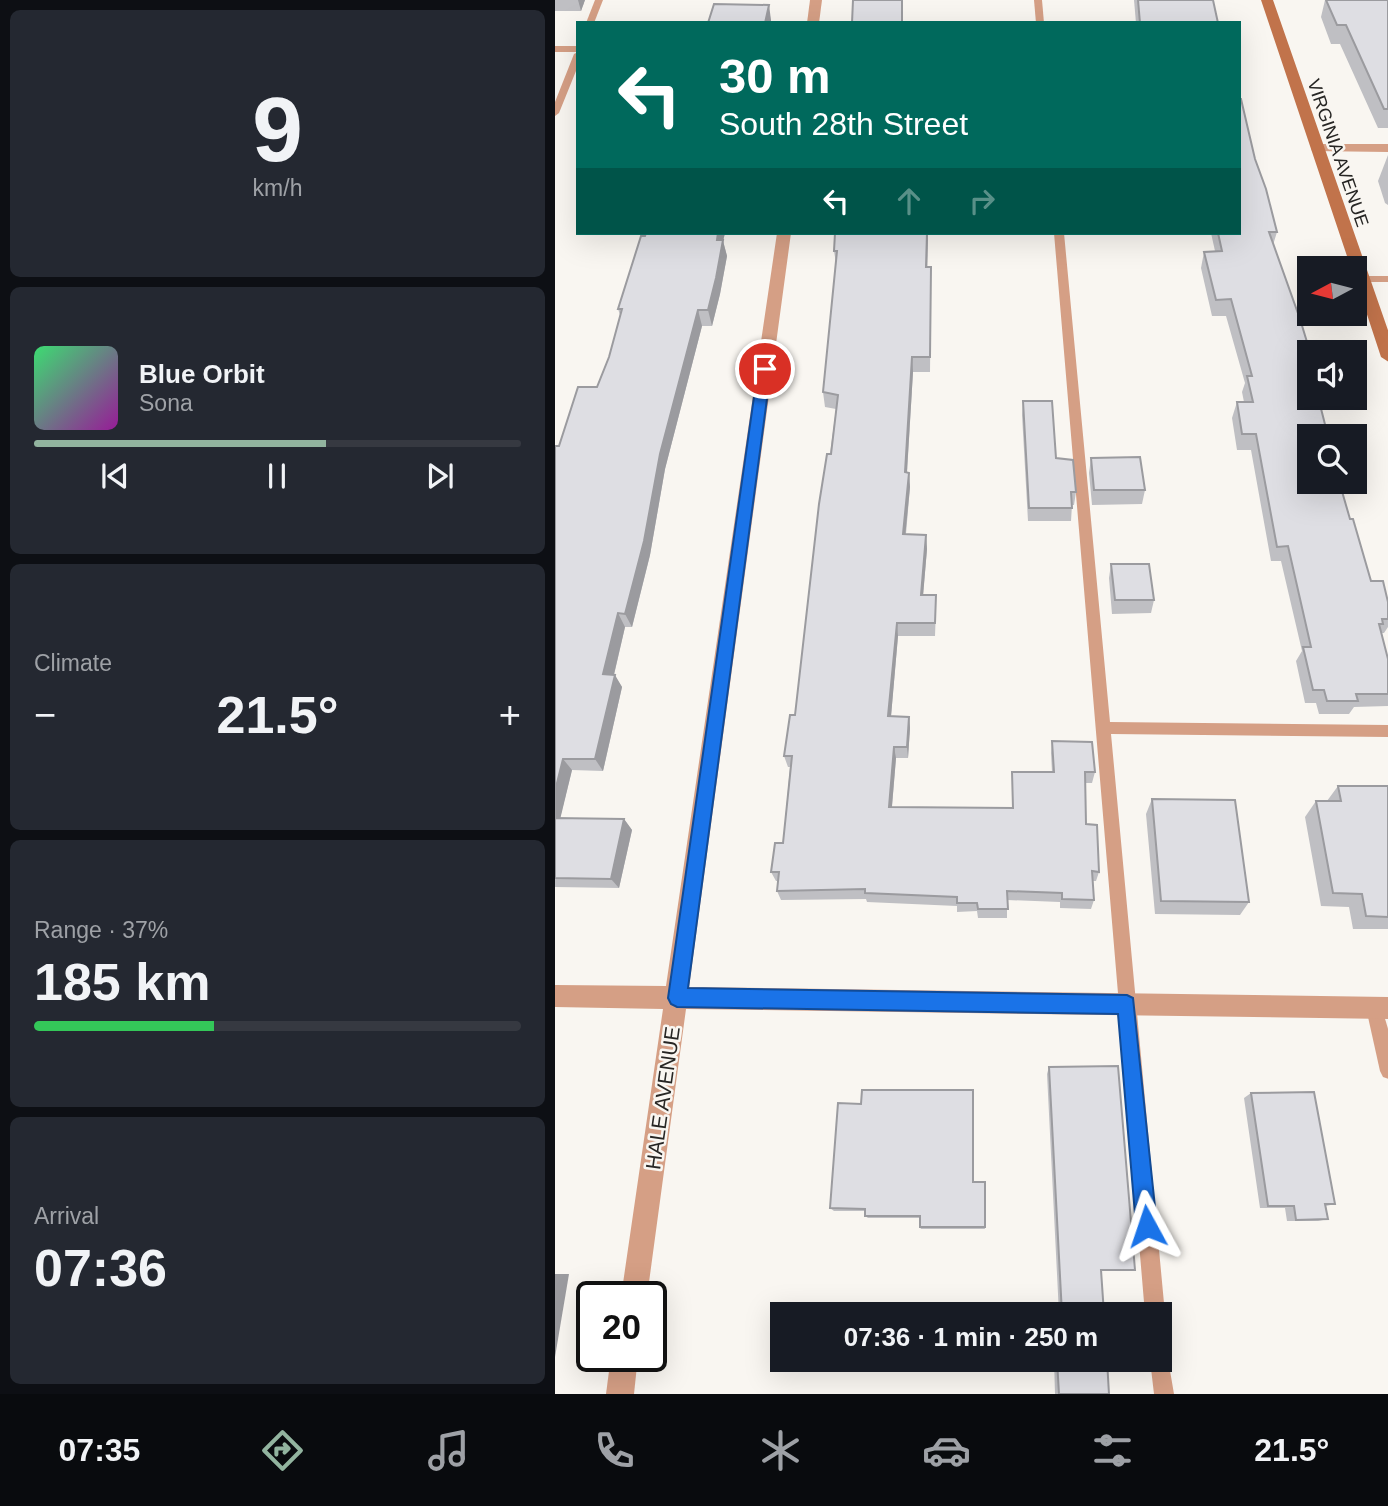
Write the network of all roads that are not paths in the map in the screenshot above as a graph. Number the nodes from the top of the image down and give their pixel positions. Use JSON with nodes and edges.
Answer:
{"nodes":[{"id":1,"x":599,"y":0,"type":"edge"},
{"id":2,"x":816,"y":0,"type":"edge"},
{"id":3,"x":1038,"y":0,"type":"edge"},
{"id":4,"x":1267,"y":0,"type":"edge"},
{"id":5,"x":591,"y":21,"type":"edge"},
{"id":6,"x":813,"y":21,"type":"edge"},
{"id":7,"x":1040,"y":21,"type":"edge"},
{"id":8,"x":555,"y":48,"type":"edge"},
{"id":9,"x":576,"y":51,"type":"edge"},
{"id":10,"x":576,"y":56,"type":"edge"},
{"id":11,"x":555,"y":113,"type":"edge"},
{"id":12,"x":1317,"y":148,"type":"junction"},
{"id":13,"x":1388,"y":148,"type":"edge"},
{"id":14,"x":784,"y":235,"type":"edge"},
{"id":15,"x":1059,"y":235,"type":"edge"},
{"id":16,"x":1354,"y":256,"type":"edge"},
{"id":17,"x":1367,"y":279,"type":"edge"},
{"id":18,"x":1388,"y":279,"type":"edge"},
{"id":19,"x":1367,"y":294,"type":"edge"},
{"id":20,"x":1388,"y":358,"type":"edge"},
{"id":21,"x":1102,"y":728,"type":"junction"},
{"id":22,"x":1388,"y":731,"type":"edge"},
{"id":23,"x":555,"y":996,"type":"edge"},
{"id":24,"x":677,"y":998,"type":"junction"},
{"id":25,"x":1127,"y":1005,"type":"junction"},
{"id":26,"x":1381,"y":1008,"type":"edge"},
{"id":27,"x":1388,"y":1071,"type":"edge"},
{"id":28,"x":636,"y":1281,"type":"edge"},
{"id":29,"x":1154,"y":1302,"type":"edge"},
{"id":30,"x":623,"y":1372,"type":"edge"},
{"id":31,"x":1161,"y":1372,"type":"edge"},
{"id":32,"x":620,"y":1394,"type":"edge"},
{"id":33,"x":1164,"y":1394,"type":"edge"}],
"edges":[{"from":1,"to":5,"type":"lane"},
{"from":2,"to":6,"type":"street"},
{"from":3,"to":7,"type":"lane"},
{"from":4,"to":12,"type":"main road","name":"VIRGINIA AVENUE"},
{"from":8,"to":9,"type":"lane"},
{"from":10,"to":11,"type":"lane"},
{"from":12,"to":13,"type":"street"},
{"from":12,"to":16,"type":"main road","name":"VIRGINIA AVENUE"},
{"from":14,"to":24,"type":"street","name":"HALE AVENUE"},
{"from":15,"to":21,"type":"lane"},
{"from":17,"to":18,"type":"lane"},
{"from":19,"to":20,"type":"main road","name":"VIRGINIA AVENUE"},
{"from":21,"to":22,"type":"lane"},
{"from":21,"to":25,"type":"lane"},
{"from":23,"to":24,"type":"street"},
{"from":24,"to":25,"type":"street"},
{"from":24,"to":28,"type":"street","name":"HALE AVENUE"},
{"from":25,"to":26,"type":"street"},
{"from":25,"to":29,"type":"lane"},
{"from":26,"to":27,"type":"lane"},
{"from":30,"to":32,"type":"street"},
{"from":31,"to":33,"type":"lane"}]}
